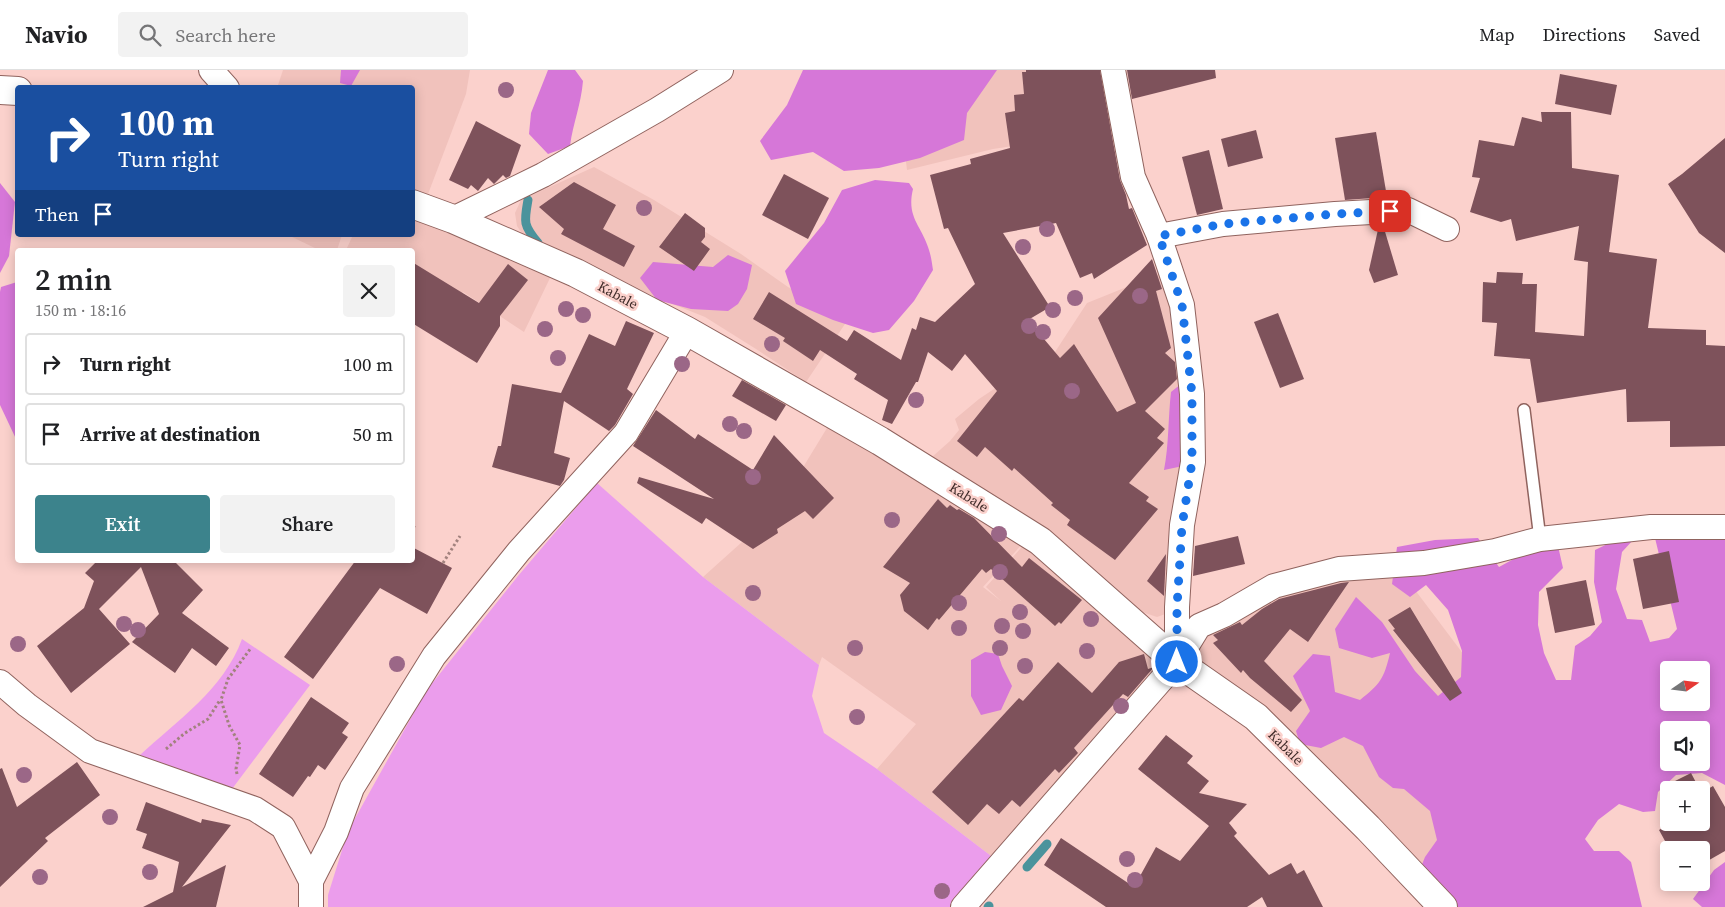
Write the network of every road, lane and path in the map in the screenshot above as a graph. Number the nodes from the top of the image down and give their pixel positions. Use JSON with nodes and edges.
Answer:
{"nodes":[{"id":1,"x":211,"y":70,"type":"edge"},
{"id":2,"x":721,"y":70,"type":"edge"},
{"id":3,"x":1113,"y":70,"type":"edge"},
{"id":4,"x":224,"y":85,"type":"edge"},
{"id":5,"x":0,"y":90,"type":"edge"},
{"id":6,"x":15,"y":91,"type":"edge"},
{"id":7,"x":415,"y":205,"type":"edge"},
{"id":8,"x":453,"y":220,"type":"junction"},
{"id":9,"x":1448,"y":229,"type":"dead end"},
{"id":10,"x":1159,"y":236,"type":"junction"},
{"id":11,"x":687,"y":331,"type":"junction"},
{"id":12,"x":1524,"y":410,"type":"dead end"},
{"id":13,"x":1725,"y":527,"type":"edge"},
{"id":14,"x":460,"y":536,"type":"dead end"},
{"id":15,"x":1540,"y":539,"type":"junction"},
{"id":16,"x":443,"y":563,"type":"dead end"},
{"id":17,"x":251,"y":648,"type":"dead end"},
{"id":18,"x":1177,"y":662,"type":"junction"},
{"id":19,"x":0,"y":682,"type":"edge"},
{"id":20,"x":221,"y":700,"type":"junction"},
{"id":21,"x":129,"y":765,"type":"junction"},
{"id":22,"x":247,"y":806,"type":"junction"},
{"id":23,"x":311,"y":882,"type":"junction"},
{"id":24,"x":311,"y":907,"type":"edge"},
{"id":25,"x":963,"y":907,"type":"edge"},
{"id":26,"x":1444,"y":907,"type":"edge"}],
"edges":[{"from":1,"to":4,"type":"street"},
{"from":2,"to":8,"type":"street"},
{"from":3,"to":10,"type":"street"},
{"from":5,"to":6,"type":"street"},
{"from":7,"to":8,"type":"street","name":"Kabale"},
{"from":8,"to":11,"type":"street","name":"Kabale"},
{"from":9,"to":10,"type":"street"},
{"from":10,"to":18,"type":"street"},
{"from":11,"to":18,"type":"street","name":"Kabale"},
{"from":11,"to":23,"type":"street"},
{"from":12,"to":15,"type":"lane"},
{"from":13,"to":15,"type":"street"},
{"from":14,"to":16,"type":"path"},
{"from":15,"to":18,"type":"street"},
{"from":17,"to":20,"type":"path"},
{"from":18,"to":25,"type":"street"},
{"from":18,"to":26,"type":"street","name":"Kabale"},
{"from":19,"to":21,"type":"street"},
{"from":20,"to":21,"type":"path"},
{"from":20,"to":22,"type":"path"},
{"from":21,"to":22,"type":"street"},
{"from":22,"to":23,"type":"street"},
{"from":23,"to":24,"type":"street"}]}
